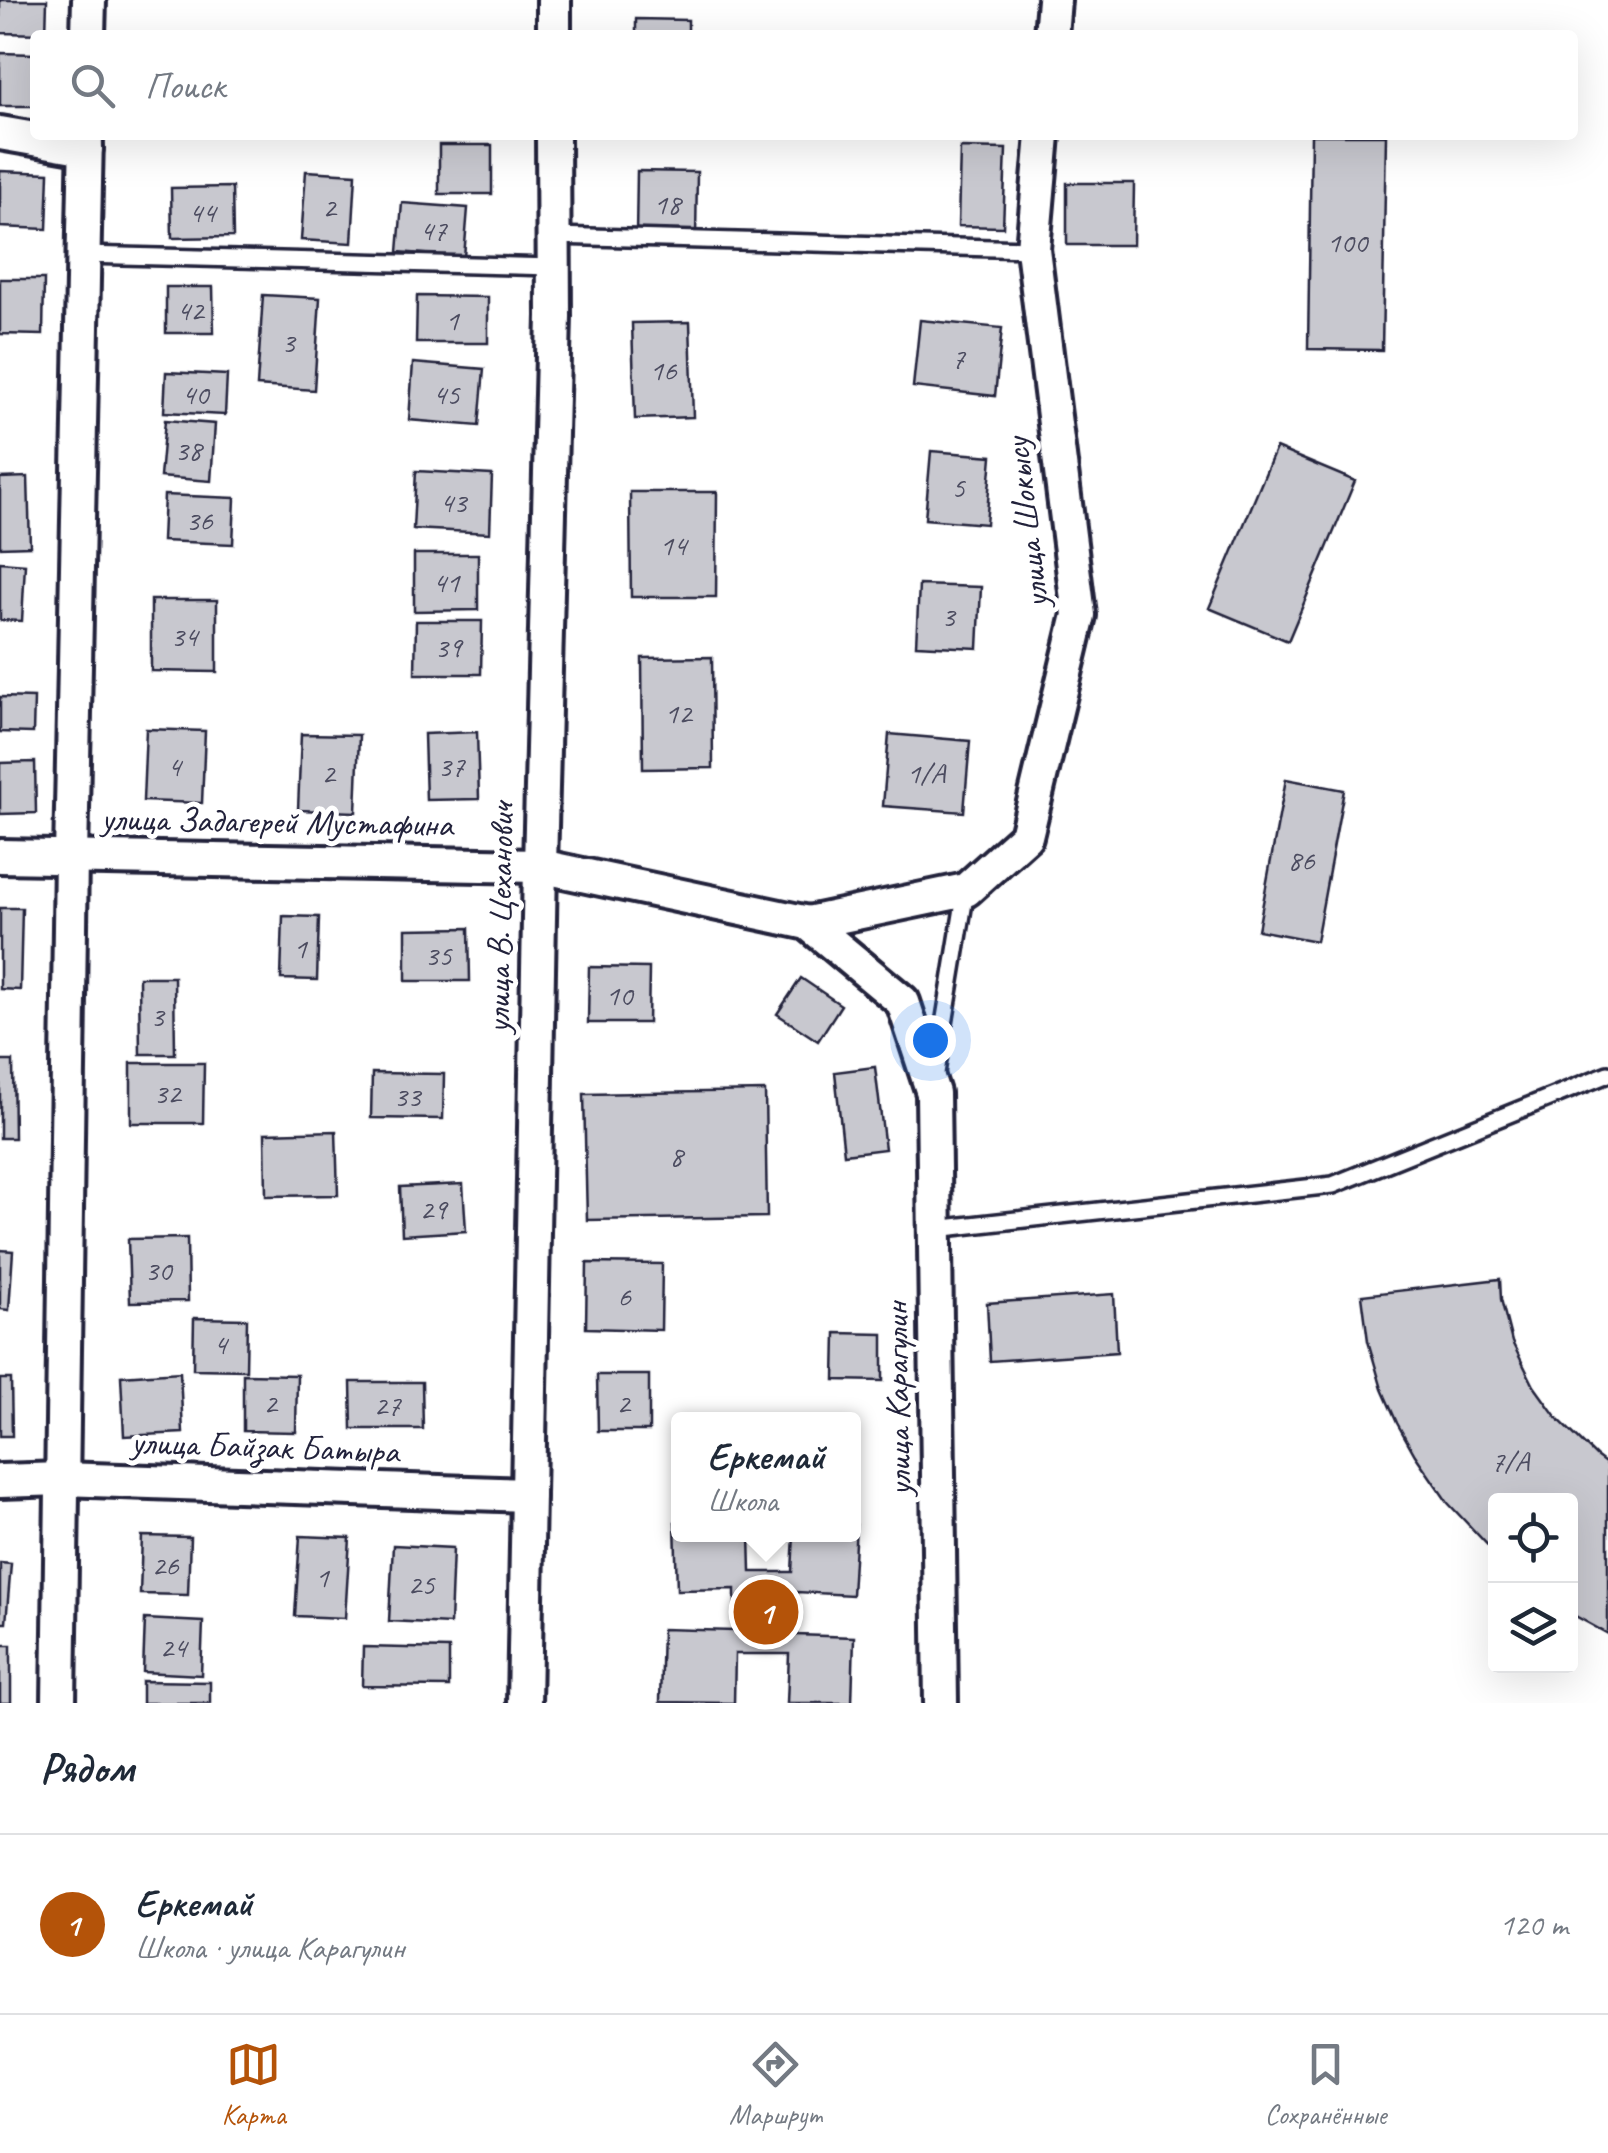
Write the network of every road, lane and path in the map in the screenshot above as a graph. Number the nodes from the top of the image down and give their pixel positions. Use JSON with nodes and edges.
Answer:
{"nodes":[{"id":1,"x":89,"y":0,"type":"edge"},
{"id":2,"x":554,"y":0,"type":"edge"},
{"id":3,"x":1054,"y":0,"type":"edge"},
{"id":4,"x":88,"y":30,"type":"edge"},
{"id":5,"x":554,"y":30,"type":"edge"},
{"id":6,"x":1052,"y":30,"type":"edge"},
{"id":7,"x":0,"y":134,"type":"edge"},
{"id":8,"x":30,"y":137,"type":"edge"},
{"id":9,"x":553,"y":140,"type":"edge"},
{"id":10,"x":1043,"y":140,"type":"edge"},
{"id":11,"x":86,"y":142,"type":"edge"},
{"id":12,"x":1034,"y":249,"type":"junction"},
{"id":13,"x":553,"y":252,"type":"junction"},
{"id":14,"x":84,"y":255,"type":"junction"},
{"id":15,"x":0,"y":856,"type":"edge"},
{"id":16,"x":71,"y":857,"type":"junction"},
{"id":17,"x":540,"y":866,"type":"junction"},
{"id":18,"x":966,"y":890,"type":"junction"},
{"id":19,"x":808,"y":924,"type":"junction"},
{"id":20,"x":1608,"y":1074,"type":"edge"},
{"id":21,"x":933,"y":1093,"type":"junction"},
{"id":22,"x":935,"y":1229,"type":"junction"},
{"id":23,"x":62,"y":1479,"type":"junction"},
{"id":24,"x":0,"y":1481,"type":"edge"},
{"id":25,"x":528,"y":1495,"type":"junction"},
{"id":26,"x":59,"y":1703,"type":"edge"},
{"id":27,"x":524,"y":1703,"type":"edge"},
{"id":28,"x":942,"y":1703,"type":"edge"}],
"edges":[{"from":1,"to":4,"type":"street"},
{"from":2,"to":5,"type":"street"},
{"from":3,"to":6,"type":"street"},
{"from":7,"to":8,"type":"street"},
{"from":9,"to":13,"type":"street","name":"улица В. Цеханович"},
{"from":10,"to":12,"type":"street","name":"улица Шокысу"},
{"from":11,"to":14,"type":"street"},
{"from":12,"to":13,"type":"lane"},
{"from":12,"to":18,"type":"street","name":"улица Шокысу"},
{"from":13,"to":14,"type":"lane"},
{"from":13,"to":17,"type":"street","name":"улица В. Цеханович"},
{"from":14,"to":16,"type":"street"},
{"from":15,"to":16,"type":"street","name":"улица Задагерей Мустафина"},
{"from":16,"to":17,"type":"street","name":"улица Задагерей Мустафина"},
{"from":16,"to":23,"type":"street"},
{"from":17,"to":19,"type":"street","name":"улица Задагерей Мустафина"},
{"from":17,"to":25,"type":"street","name":"улица В. Цеханович"},
{"from":18,"to":19,"type":"street","name":"улица Шокысу"},
{"from":18,"to":21,"type":"lane"},
{"from":19,"to":21,"type":"street","name":"улица Задагерей Мустафина"},
{"from":20,"to":22,"type":"lane"},
{"from":21,"to":22,"type":"street","name":"улица Карагулин"},
{"from":22,"to":28,"type":"street","name":"улица Карагулин"},
{"from":23,"to":24,"type":"street","name":"улица Байзак Батыра"},
{"from":23,"to":25,"type":"street","name":"улица Байзак Батыра"},
{"from":23,"to":26,"type":"street"},
{"from":25,"to":27,"type":"street","name":"улица В. Цеханович"}]}
